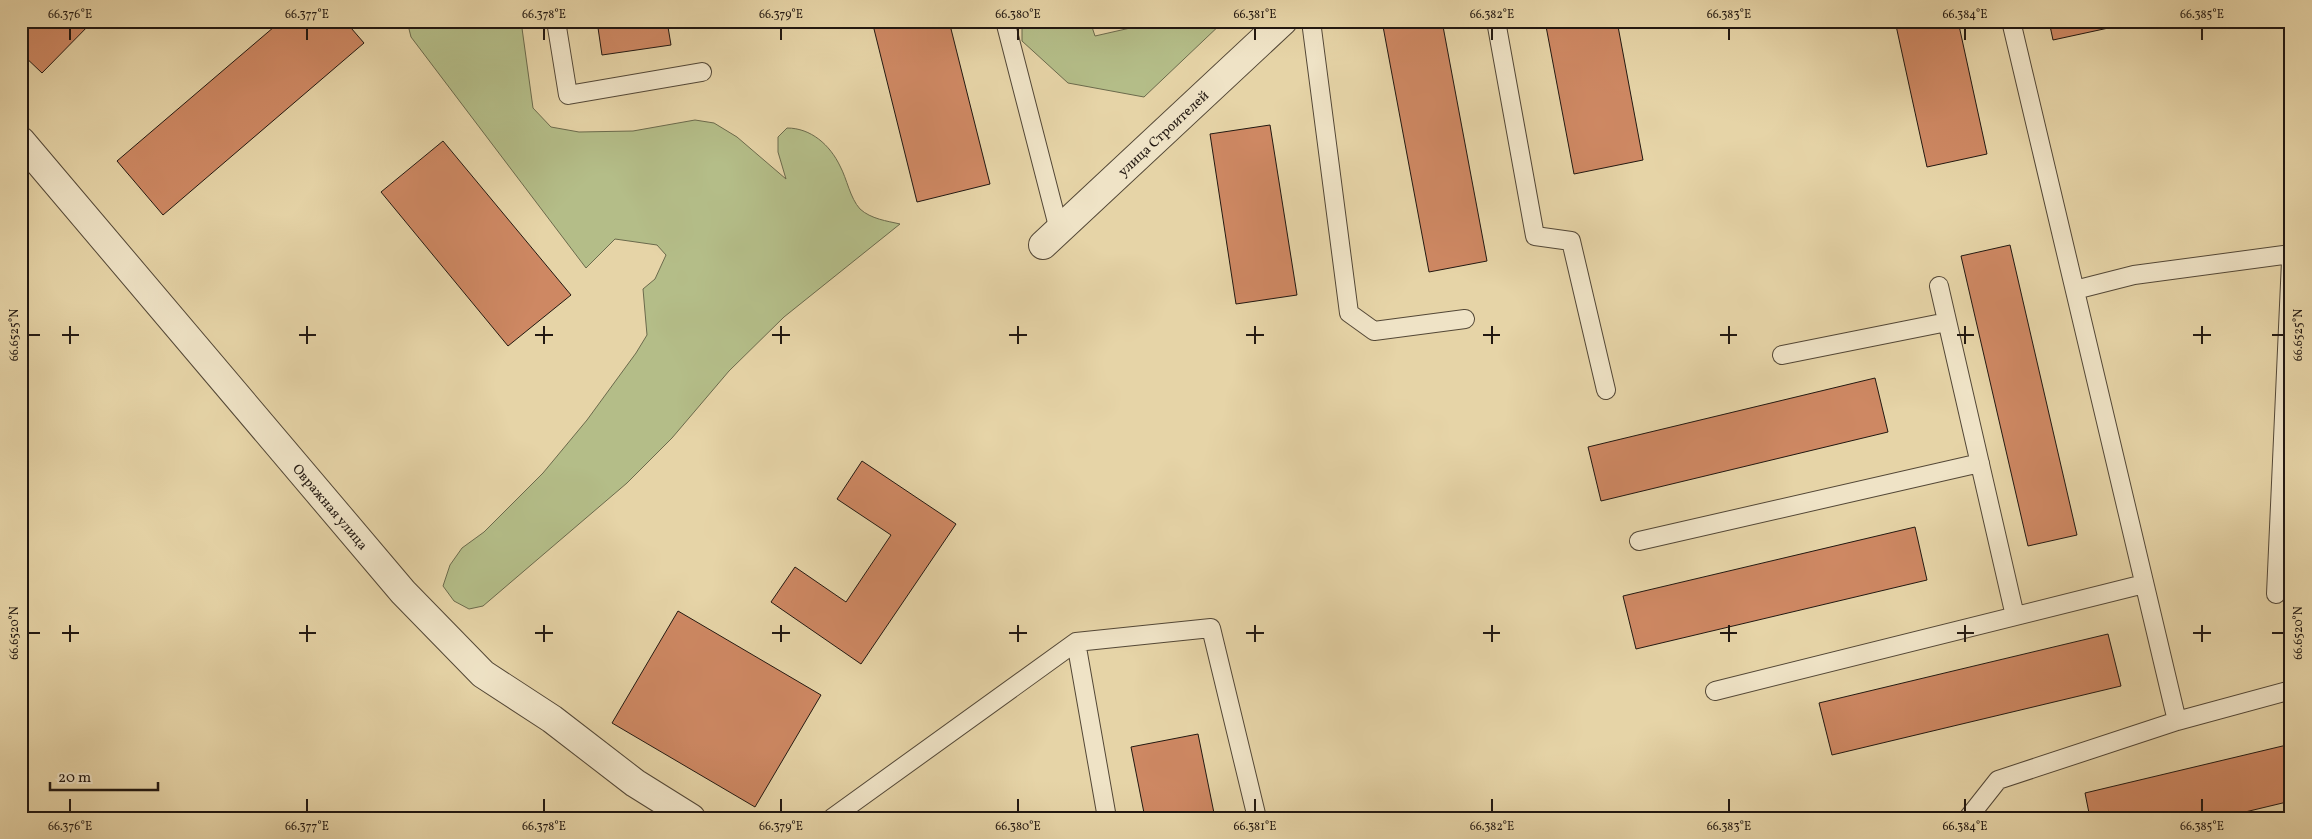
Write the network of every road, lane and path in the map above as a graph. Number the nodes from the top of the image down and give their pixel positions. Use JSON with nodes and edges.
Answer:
{"nodes":[{"id":1,"x":556,"y":21,"type":"edge"},
{"id":2,"x":1005,"y":21,"type":"edge"},
{"id":3,"x":1283,"y":21,"type":"edge"},
{"id":4,"x":1312,"y":21,"type":"edge"},
{"id":5,"x":1496,"y":21,"type":"edge"},
{"id":6,"x":2012,"y":21,"type":"edge"},
{"id":7,"x":702,"y":72,"type":"dead end"},
{"id":8,"x":21,"y":141,"type":"edge"},
{"id":9,"x":1051,"y":237,"type":"joint"},
{"id":10,"x":2291,"y":254,"type":"edge"},
{"id":11,"x":2291,"y":261,"type":"edge"},
{"id":12,"x":1939,"y":286,"type":"dead end"},
{"id":13,"x":2075,"y":290,"type":"junction"},
{"id":14,"x":1465,"y":319,"type":"dead end"},
{"id":15,"x":1947,"y":322,"type":"junction"},
{"id":16,"x":1782,"y":354,"type":"dead end"},
{"id":17,"x":1606,"y":390,"type":"dead end"},
{"id":18,"x":1980,"y":463,"type":"junction"},
{"id":19,"x":1639,"y":541,"type":"dead end"},
{"id":20,"x":2144,"y":584,"type":"junction"},
{"id":21,"x":2276,"y":594,"type":"dead end"},
{"id":22,"x":2015,"y":616,"type":"junction"},
{"id":23,"x":1076,"y":642,"type":"junction"},
{"id":24,"x":2291,"y":690,"type":"edge"},
{"id":25,"x":1714,"y":691,"type":"dead end"},
{"id":26,"x":2177,"y":721,"type":"junction"},
{"id":27,"x":691,"y":818,"type":"edge"},
{"id":28,"x":832,"y":818,"type":"edge"},
{"id":29,"x":1107,"y":818,"type":"edge"},
{"id":30,"x":1257,"y":818,"type":"edge"},
{"id":31,"x":1968,"y":818,"type":"edge"}],
"edges":[{"from":1,"to":7,"type":"lane"},
{"from":2,"to":9,"type":"lane"},
{"from":3,"to":9,"type":"street","name":"улица Строителей"},
{"from":4,"to":14,"type":"lane"},
{"from":5,"to":17,"type":"lane"},
{"from":6,"to":13,"type":"lane"},
{"from":8,"to":27,"type":"street","name":"Овражная улица"},
{"from":10,"to":13,"type":"lane"},
{"from":11,"to":21,"type":"lane"},
{"from":12,"to":15,"type":"lane"},
{"from":13,"to":20,"type":"lane"},
{"from":15,"to":16,"type":"lane"},
{"from":15,"to":18,"type":"lane"},
{"from":18,"to":19,"type":"lane"},
{"from":18,"to":22,"type":"lane"},
{"from":20,"to":22,"type":"lane"},
{"from":20,"to":26,"type":"lane"},
{"from":22,"to":25,"type":"lane"},
{"from":23,"to":28,"type":"lane"},
{"from":23,"to":29,"type":"lane"},
{"from":23,"to":30,"type":"lane"},
{"from":24,"to":26,"type":"lane"},
{"from":26,"to":31,"type":"lane"}]}
